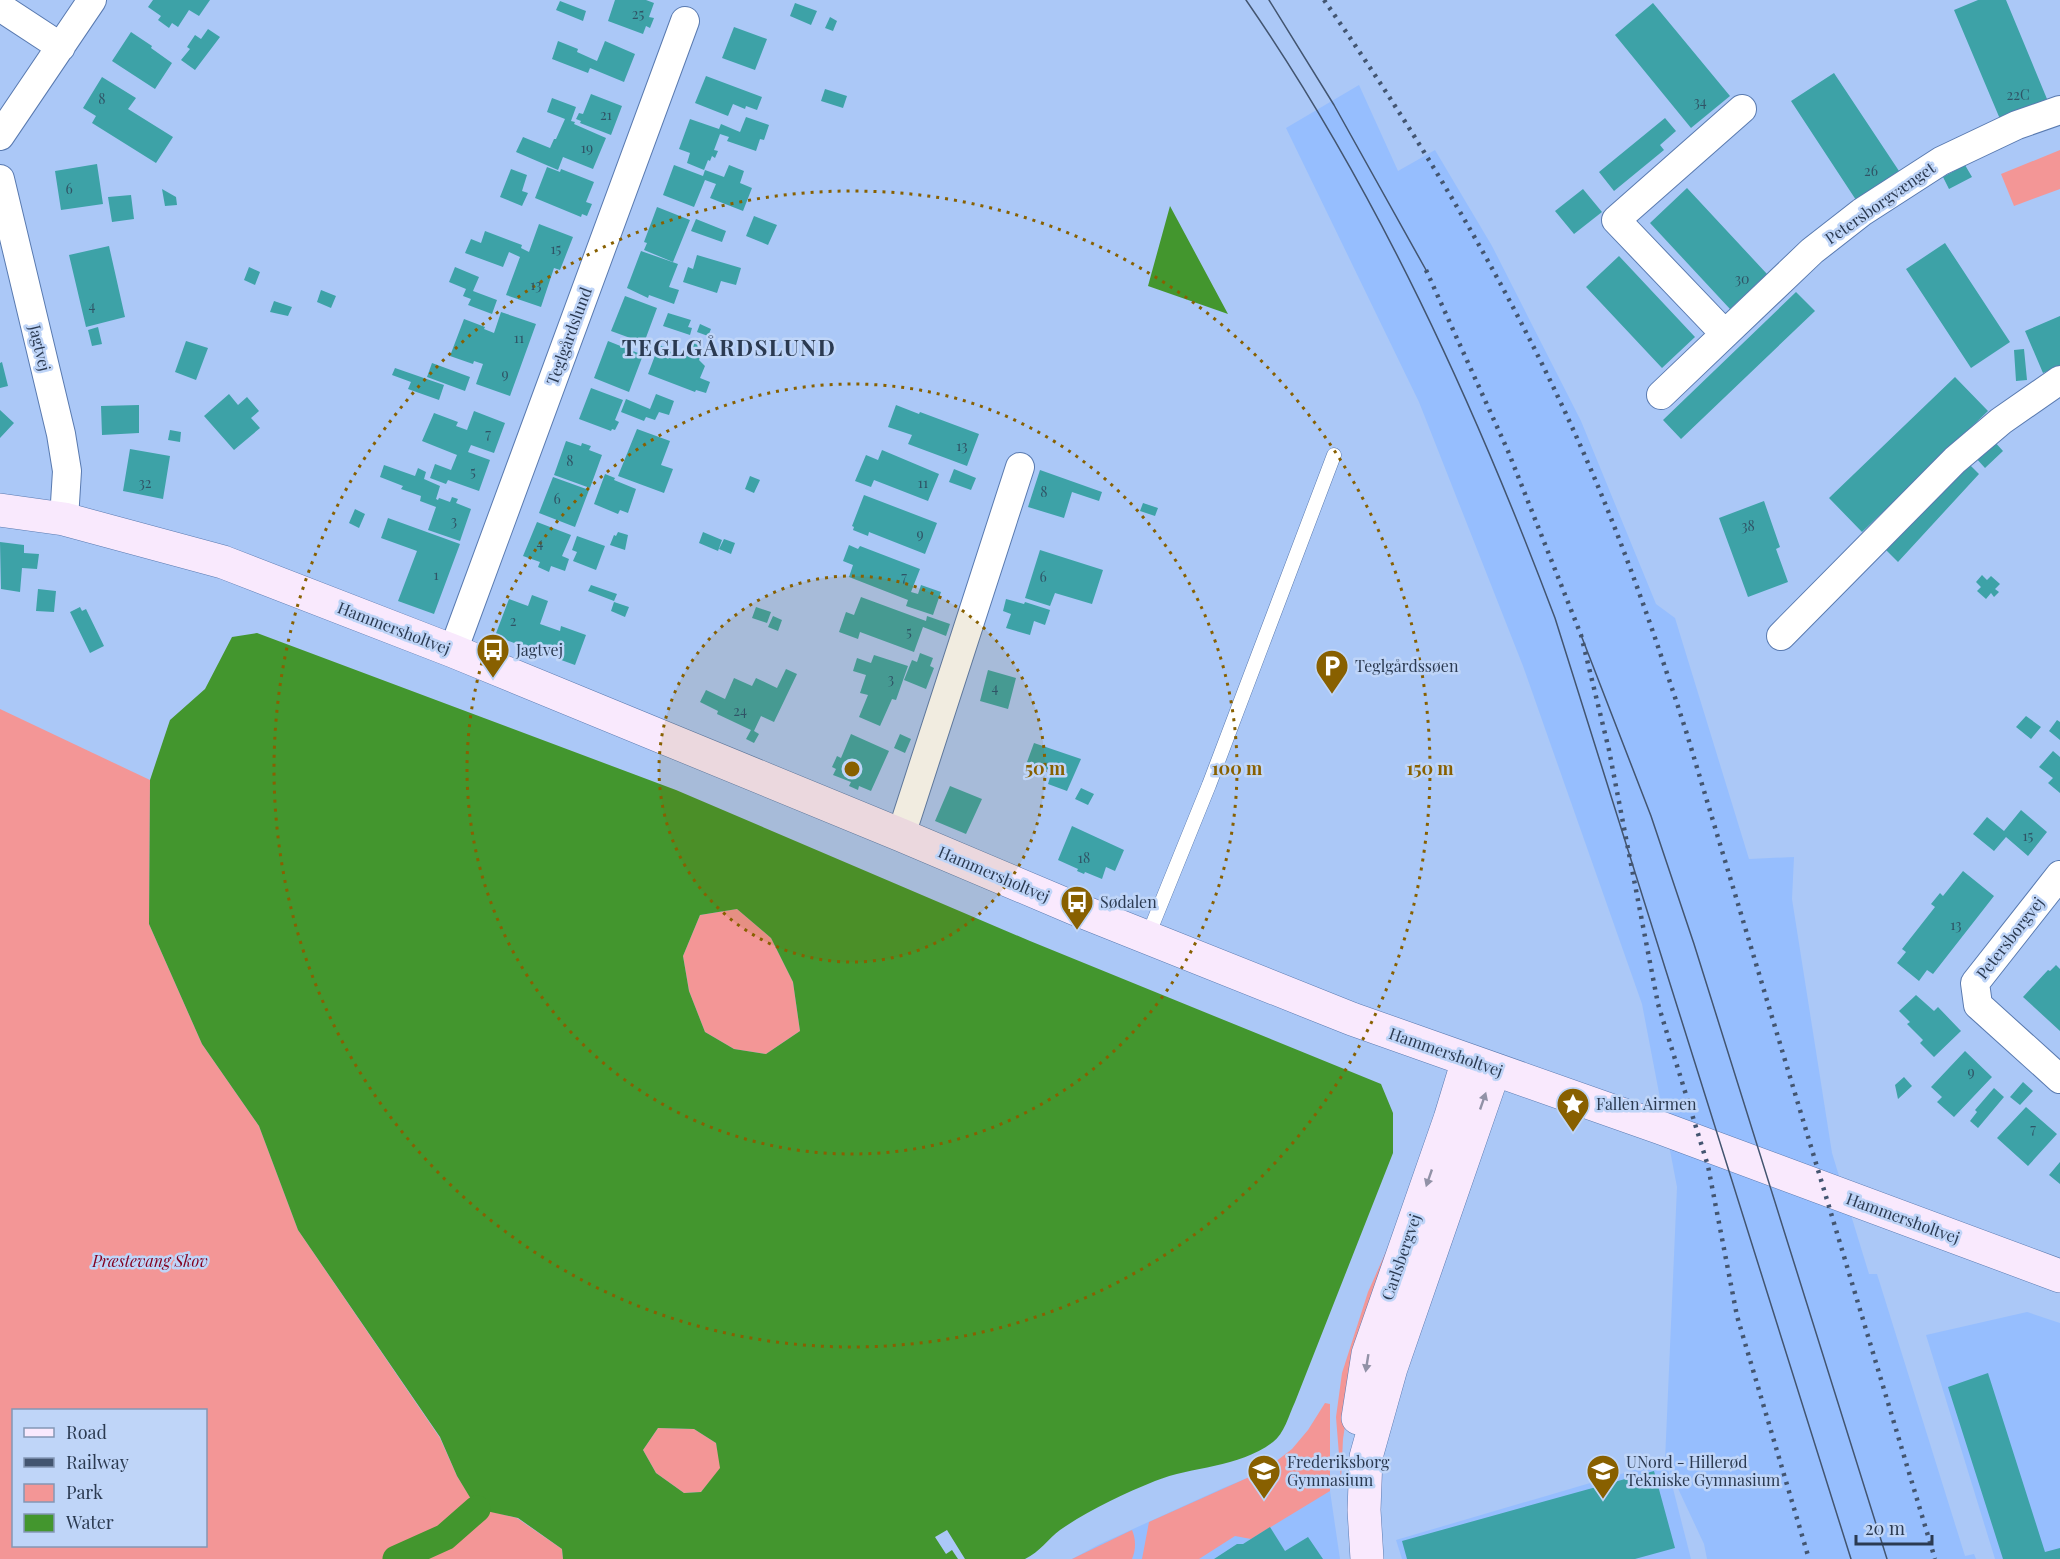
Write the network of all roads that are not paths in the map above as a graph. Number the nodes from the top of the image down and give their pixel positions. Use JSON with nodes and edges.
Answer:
{"nodes":[{"id":1,"x":93,"y":0,"type":"edge"},
{"id":2,"x":0,"y":7,"type":"edge"},
{"id":3,"x":685,"y":21,"type":"dead end"},
{"id":4,"x":61,"y":47,"type":"junction"},
{"id":5,"x":1742,"y":109,"type":"dead end"},
{"id":6,"x":2060,"y":110,"type":"edge"},
{"id":7,"x":0,"y":136,"type":"edge"},
{"id":8,"x":0,"y":179,"type":"edge"},
{"id":9,"x":1725,"y":334,"type":"junction"},
{"id":10,"x":2060,"y":380,"type":"edge"},
{"id":11,"x":1662,"y":395,"type":"dead end"},
{"id":12,"x":1334,"y":455,"type":"dead end"},
{"id":13,"x":1020,"y":466,"type":"dead end"},
{"id":14,"x":0,"y":510,"type":"edge"},
{"id":15,"x":64,"y":519,"type":"junction"},
{"id":16,"x":1781,"y":636,"type":"dead end"},
{"id":17,"x":453,"y":651,"type":"junction"},
{"id":18,"x":901,"y":835,"type":"junction"},
{"id":19,"x":2060,"y":875,"type":"edge"},
{"id":20,"x":1147,"y":938,"type":"junction"},
{"id":21,"x":1481,"y":1065,"type":"junction"},
{"id":22,"x":2060,"y":1079,"type":"edge"},
{"id":23,"x":2060,"y":1276,"type":"edge"},
{"id":24,"x":1367,"y":1559,"type":"edge"}],
"edges":[{"from":1,"to":4,"type":"street"},
{"from":2,"to":4,"type":"street"},
{"from":3,"to":17,"type":"street","name":"Teglgårdslund"},
{"from":4,"to":7,"type":"street"},
{"from":5,"to":9,"type":"street"},
{"from":6,"to":9,"type":"street","name":"Petersborgvænget"},
{"from":8,"to":15,"type":"street","name":"Jagtvej"},
{"from":9,"to":11,"type":"street","name":"Petersborgvænget"},
{"from":10,"to":16,"type":"street"},
{"from":12,"to":20,"type":"lane"},
{"from":13,"to":18,"type":"street"},
{"from":14,"to":15,"type":"street","name":"Hammersholtvej"},
{"from":15,"to":17,"type":"street","name":"Hammersholtvej"},
{"from":17,"to":18,"type":"street","name":"Hammersholtvej"},
{"from":18,"to":20,"type":"street","name":"Hammersholtvej"},
{"from":19,"to":22,"type":"street","name":"Petersborgvej"},
{"from":20,"to":21,"type":"street","name":"Hammersholtvej"},
{"from":21,"to":23,"type":"street","name":"Hammersholtvej"},
{"from":21,"to":24,"type":"street","name":"Carlsbergvej"}]}
